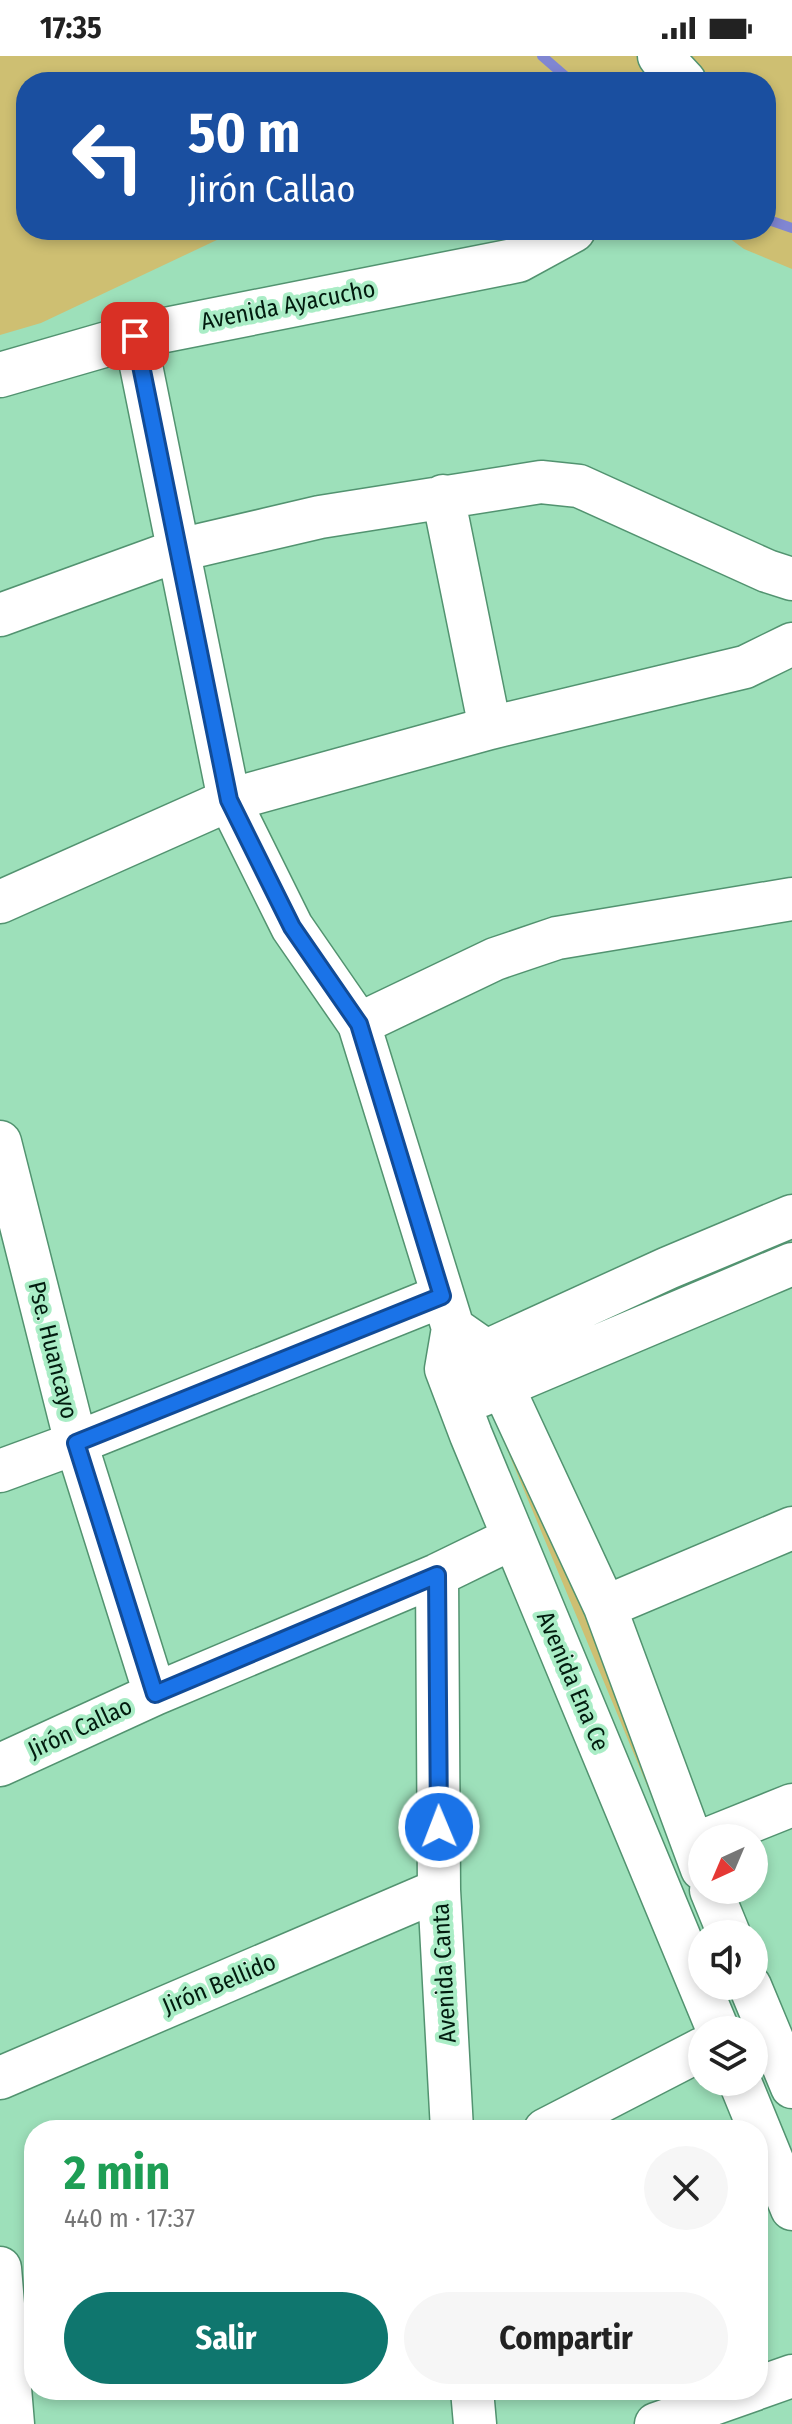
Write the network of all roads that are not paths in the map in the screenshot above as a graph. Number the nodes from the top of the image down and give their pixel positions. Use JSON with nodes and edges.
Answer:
{"nodes":[{"id":1,"x":660,"y":56,"type":"edge"},
{"id":2,"x":675,"y":72,"type":"edge"},
{"id":3,"x":555,"y":240,"type":"edge"},
{"id":4,"x":135,"y":336,"type":"junction"},
{"id":5,"x":0,"y":375,"type":"edge"},
{"id":6,"x":443,"y":496,"type":"junction"},
{"id":7,"x":179,"y":550,"type":"junction"},
{"id":8,"x":792,"y":579,"type":"edge"},
{"id":9,"x":0,"y":615,"type":"edge"},
{"id":10,"x":792,"y":644,"type":"edge"},
{"id":11,"x":490,"y":728,"type":"junction"},
{"id":12,"x":229,"y":800,"type":"junction"},
{"id":13,"x":792,"y":899,"type":"edge"},
{"id":14,"x":0,"y":902,"type":"edge"},
{"id":15,"x":359,"y":1024,"type":"junction"},
{"id":16,"x":0,"y":1142,"type":"edge"},
{"id":17,"x":792,"y":1216,"type":"edge"},
{"id":18,"x":792,"y":1264,"type":"edge"},
{"id":19,"x":471,"y":1340,"type":"junction"},
{"id":20,"x":453,"y":1386,"type":"junction"},
{"id":21,"x":76,"y":1443,"type":"junction"},
{"id":22,"x":0,"y":1471,"type":"edge"},
{"id":23,"x":792,"y":1528,"type":"edge"},
{"id":24,"x":513,"y":1538,"type":"junction"},
{"id":25,"x":437,"y":1575,"type":"junction"},
{"id":26,"x":605,"y":1607,"type":"junction"},
{"id":27,"x":155,"y":1694,"type":"junction"},
{"id":28,"x":0,"y":1765,"type":"edge"},
{"id":29,"x":792,"y":1805,"type":"edge"},
{"id":30,"x":691,"y":1824,"type":"edge"},
{"id":31,"x":752,"y":1824,"type":"edge"},
{"id":32,"x":439,"y":1890,"type":"junction"},
{"id":33,"x":756,"y":2000,"type":"edge"},
{"id":34,"x":712,"y":2016,"type":"edge"},
{"id":35,"x":688,"y":2056,"type":"edge"},
{"id":36,"x":0,"y":2078,"type":"edge"},
{"id":37,"x":792,"y":2087,"type":"edge"},
{"id":38,"x":746,"y":2096,"type":"edge"},
{"id":39,"x":451,"y":2120,"type":"edge"},
{"id":40,"x":564,"y":2120,"type":"edge"},
{"id":41,"x":756,"y":2120,"type":"edge"},
{"id":42,"x":768,"y":2150,"type":"edge"},
{"id":43,"x":792,"y":2209,"type":"edge"},
{"id":44,"x":0,"y":2268,"type":"edge"},
{"id":45,"x":792,"y":2376,"type":"edge"},
{"id":46,"x":15,"y":2377,"type":"edge"},
{"id":47,"x":768,"y":2384,"type":"edge"},
{"id":48,"x":473,"y":2400,"type":"edge"},
{"id":49,"x":724,"y":2400,"type":"edge"},
{"id":50,"x":13,"y":2424,"type":"edge"},
{"id":51,"x":475,"y":2424,"type":"edge"},
{"id":52,"x":656,"y":2424,"type":"edge"}],
"edges":[{"from":1,"to":2,"type":"street"},
{"from":3,"to":4,"type":"street","name":"Avenida Ayacucho"},
{"from":4,"to":5,"type":"street","name":"Avenida Ayacucho"},
{"from":4,"to":7,"type":"street"},
{"from":6,"to":7,"type":"street"},
{"from":6,"to":8,"type":"street"},
{"from":6,"to":11,"type":"street"},
{"from":7,"to":9,"type":"street"},
{"from":7,"to":12,"type":"street"},
{"from":10,"to":11,"type":"street"},
{"from":11,"to":12,"type":"street"},
{"from":12,"to":14,"type":"street"},
{"from":12,"to":15,"type":"street"},
{"from":13,"to":15,"type":"street"},
{"from":15,"to":19,"type":"street"},
{"from":16,"to":21,"type":"street","name":"Pse. Huancayo"},
{"from":17,"to":19,"type":"street"},
{"from":18,"to":19,"type":"street"},
{"from":19,"to":20,"type":"street"},
{"from":19,"to":20,"type":"street"},
{"from":19,"to":21,"type":"street"},
{"from":19,"to":26,"type":"street"},
{"from":20,"to":24,"type":"street","name":"Avenida Ena Ce"},
{"from":21,"to":22,"type":"street"},
{"from":21,"to":27,"type":"street","name":"Pse. Huancayo"},
{"from":23,"to":26,"type":"street"},
{"from":24,"to":25,"type":"street","name":"Jirón Callao"},
{"from":24,"to":34,"type":"street","name":"Avenida Ena Ce"},
{"from":25,"to":27,"type":"street","name":"Jirón Callao"},
{"from":25,"to":32,"type":"street","name":"Avenida Canta"},
{"from":26,"to":30,"type":"street"},
{"from":27,"to":28,"type":"street","name":"Jirón Callao"},
{"from":29,"to":31,"type":"street"},
{"from":32,"to":36,"type":"street","name":"Jirón Bellido"},
{"from":32,"to":39,"type":"street","name":"Avenida Canta"},
{"from":33,"to":37,"type":"street"},
{"from":35,"to":40,"type":"street"},
{"from":38,"to":41,"type":"street"},
{"from":42,"to":43,"type":"street"},
{"from":44,"to":46,"type":"street"},
{"from":45,"to":47,"type":"street"},
{"from":46,"to":50,"type":"street"},
{"from":48,"to":51,"type":"street"},
{"from":49,"to":52,"type":"street"}]}
